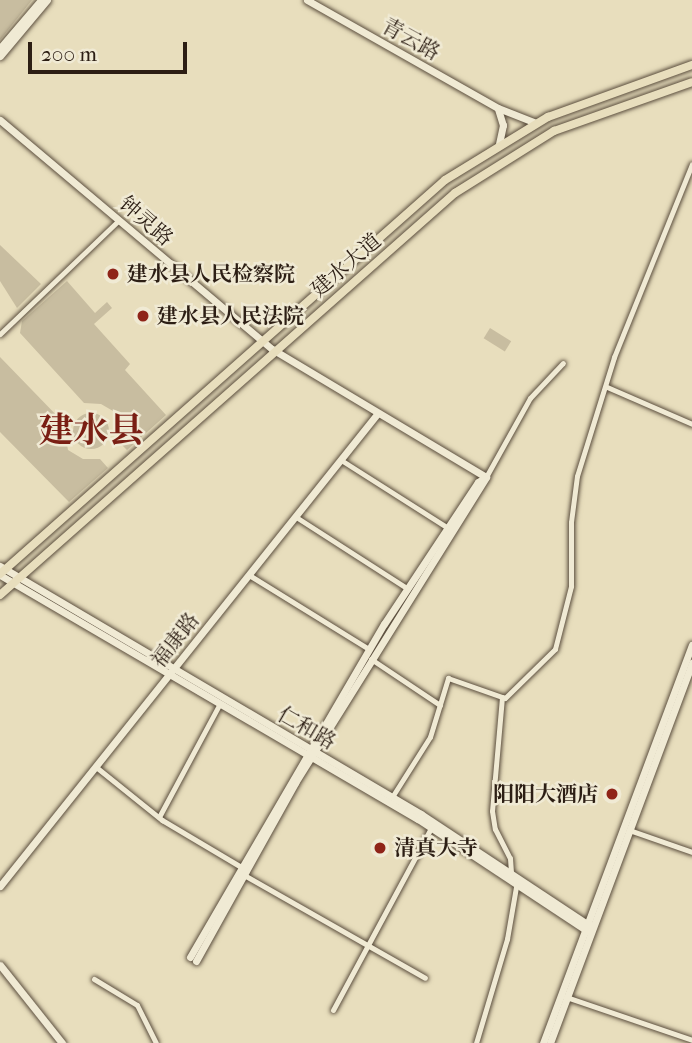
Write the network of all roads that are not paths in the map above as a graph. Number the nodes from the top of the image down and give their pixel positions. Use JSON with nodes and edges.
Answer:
{"nodes":[{"id":1,"x":41,"y":0,"type":"edge"},
{"id":2,"x":47,"y":0,"type":"edge"},
{"id":3,"x":307,"y":0,"type":"edge"},
{"id":4,"x":0,"y":48,"type":"edge"},
{"id":5,"x":0,"y":56,"type":"edge"},
{"id":6,"x":692,"y":65,"type":"edge"},
{"id":7,"x":692,"y":82,"type":"edge"},
{"id":8,"x":498,"y":108,"type":"junction"},
{"id":9,"x":0,"y":120,"type":"edge"},
{"id":10,"x":536,"y":123,"type":"junction"},
{"id":11,"x":499,"y":144,"type":"junction"},
{"id":12,"x":692,"y":164,"type":"edge"},
{"id":13,"x":118,"y":221,"type":"junction"},
{"id":14,"x":0,"y":334,"type":"edge"},
{"id":15,"x":262,"y":342,"type":"junction"},
{"id":16,"x":275,"y":351,"type":"junction"},
{"id":17,"x":563,"y":363,"type":"dead end"},
{"id":18,"x":607,"y":387,"type":"junction"},
{"id":19,"x":377,"y":415,"type":"junction"},
{"id":20,"x":692,"y":424,"type":"edge"},
{"id":21,"x":341,"y":460,"type":"junction"},
{"id":22,"x":486,"y":477,"type":"junction"},
{"id":23,"x":296,"y":517,"type":"junction"},
{"id":24,"x":448,"y":528,"type":"junction"},
{"id":25,"x":1,"y":571,"type":"edge"},
{"id":26,"x":249,"y":575,"type":"junction"},
{"id":27,"x":15,"y":581,"type":"junction"},
{"id":28,"x":408,"y":589,"type":"junction"},
{"id":29,"x":0,"y":595,"type":"edge"},
{"id":30,"x":692,"y":645,"type":"edge"},
{"id":31,"x":369,"y":649,"type":"junction"},
{"id":32,"x":370,"y":659,"type":"junction"},
{"id":33,"x":692,"y":663,"type":"edge"},
{"id":34,"x":171,"y":673,"type":"junction"},
{"id":35,"x":502,"y":697,"type":"junction"},
{"id":36,"x":219,"y":705,"type":"junction"},
{"id":37,"x":440,"y":705,"type":"junction"},
{"id":38,"x":310,"y":753,"type":"junction"},
{"id":39,"x":96,"y":767,"type":"junction"},
{"id":40,"x":391,"y":797,"type":"junction"},
{"id":41,"x":159,"y":817,"type":"junction"},
{"id":42,"x":431,"y":828,"type":"junction"},
{"id":43,"x":629,"y":830,"type":"junction"},
{"id":44,"x":692,"y":852,"type":"edge"},
{"id":45,"x":243,"y":871,"type":"junction"},
{"id":46,"x":510,"y":876,"type":"junction"},
{"id":47,"x":0,"y":886,"type":"edge"},
{"id":48,"x":516,"y":887,"type":"junction"},
{"id":49,"x":588,"y":929,"type":"junction"},
{"id":50,"x":368,"y":946,"type":"junction"},
{"id":51,"x":193,"y":959,"type":"dead end"},
{"id":52,"x":0,"y":965,"type":"edge"},
{"id":53,"x":425,"y":978,"type":"dead end"},
{"id":54,"x":94,"y":979,"type":"dead end"},
{"id":55,"x":563,"y":996,"type":"junction"},
{"id":56,"x":333,"y":1010,"type":"dead end"},
{"id":57,"x":692,"y":1040,"type":"edge"},
{"id":58,"x":62,"y":1043,"type":"edge"},
{"id":59,"x":156,"y":1043,"type":"edge"},
{"id":60,"x":476,"y":1043,"type":"edge"},
{"id":61,"x":543,"y":1043,"type":"edge"},
{"id":62,"x":550,"y":1043,"type":"edge"}],
"edges":[{"from":1,"to":4,"type":"street"},
{"from":2,"to":5,"type":"street"},
{"from":3,"to":8,"type":"street","name":"青云路"},
{"from":6,"to":10,"type":"main road","name":"建水大道"},
{"from":7,"to":16,"type":"main road","name":"建水大道"},
{"from":8,"to":10,"type":"street","name":"青云路"},
{"from":8,"to":11,"type":"street"},
{"from":9,"to":13,"type":"street","name":"钟灵路"},
{"from":10,"to":11,"type":"main road","name":"建水大道"},
{"from":11,"to":15,"type":"main road","name":"建水大道"},
{"from":12,"to":18,"type":"street"},
{"from":13,"to":14,"type":"street"},
{"from":13,"to":15,"type":"street","name":"钟灵路"},
{"from":15,"to":16,"type":"street","name":"钟灵路"},
{"from":15,"to":25,"type":"main road","name":"建水大道"},
{"from":16,"to":19,"type":"street","name":"钟灵路"},
{"from":16,"to":27,"type":"main road","name":"建水大道"},
{"from":17,"to":22,"type":"street"},
{"from":18,"to":20,"type":"street"},
{"from":18,"to":35,"type":"street"},
{"from":19,"to":21,"type":"street","name":"福康路"},
{"from":19,"to":22,"type":"street","name":"钟灵路"},
{"from":21,"to":23,"type":"street","name":"福康路"},
{"from":21,"to":24,"type":"street"},
{"from":22,"to":24,"type":"street"},
{"from":22,"to":32,"type":"street"},
{"from":23,"to":26,"type":"street","name":"福康路"},
{"from":23,"to":28,"type":"street"},
{"from":24,"to":28,"type":"street"},
{"from":25,"to":27,"type":"street","name":"仁和路"},
{"from":26,"to":31,"type":"street"},
{"from":26,"to":34,"type":"street","name":"福康路"},
{"from":27,"to":29,"type":"main road","name":"建水大道"},
{"from":27,"to":34,"type":"street","name":"仁和路"},
{"from":28,"to":31,"type":"street"},
{"from":30,"to":49,"type":"street"},
{"from":31,"to":38,"type":"street"},
{"from":32,"to":37,"type":"street"},
{"from":32,"to":38,"type":"street"},
{"from":33,"to":43,"type":"street"},
{"from":34,"to":36,"type":"street","name":"仁和路"},
{"from":34,"to":38,"type":"street","name":"仁和路"},
{"from":34,"to":39,"type":"street","name":"福康路"},
{"from":35,"to":37,"type":"street"},
{"from":35,"to":46,"type":"street"},
{"from":36,"to":38,"type":"street","name":"仁和路"},
{"from":36,"to":41,"type":"street"},
{"from":37,"to":40,"type":"street"},
{"from":38,"to":40,"type":"street","name":"仁和路"},
{"from":38,"to":42,"type":"street","name":"仁和路"},
{"from":38,"to":45,"type":"street"},
{"from":39,"to":41,"type":"street"},
{"from":39,"to":47,"type":"street","name":"福康路"},
{"from":40,"to":46,"type":"street","name":"仁和路"},
{"from":41,"to":45,"type":"street"},
{"from":42,"to":48,"type":"street","name":"仁和路"},
{"from":42,"to":50,"type":"street"},
{"from":43,"to":44,"type":"street"},
{"from":43,"to":49,"type":"street"},
{"from":45,"to":50,"type":"street"},
{"from":45,"to":51,"type":"street"},
{"from":46,"to":49,"type":"street","name":"仁和路"},
{"from":48,"to":49,"type":"street","name":"仁和路"},
{"from":48,"to":60,"type":"street"},
{"from":49,"to":55,"type":"street"},
{"from":50,"to":53,"type":"street"},
{"from":50,"to":56,"type":"street"},
{"from":52,"to":58,"type":"street"},
{"from":54,"to":59,"type":"street"},
{"from":55,"to":57,"type":"street"},
{"from":55,"to":61,"type":"street"},
{"from":55,"to":62,"type":"street"}]}
